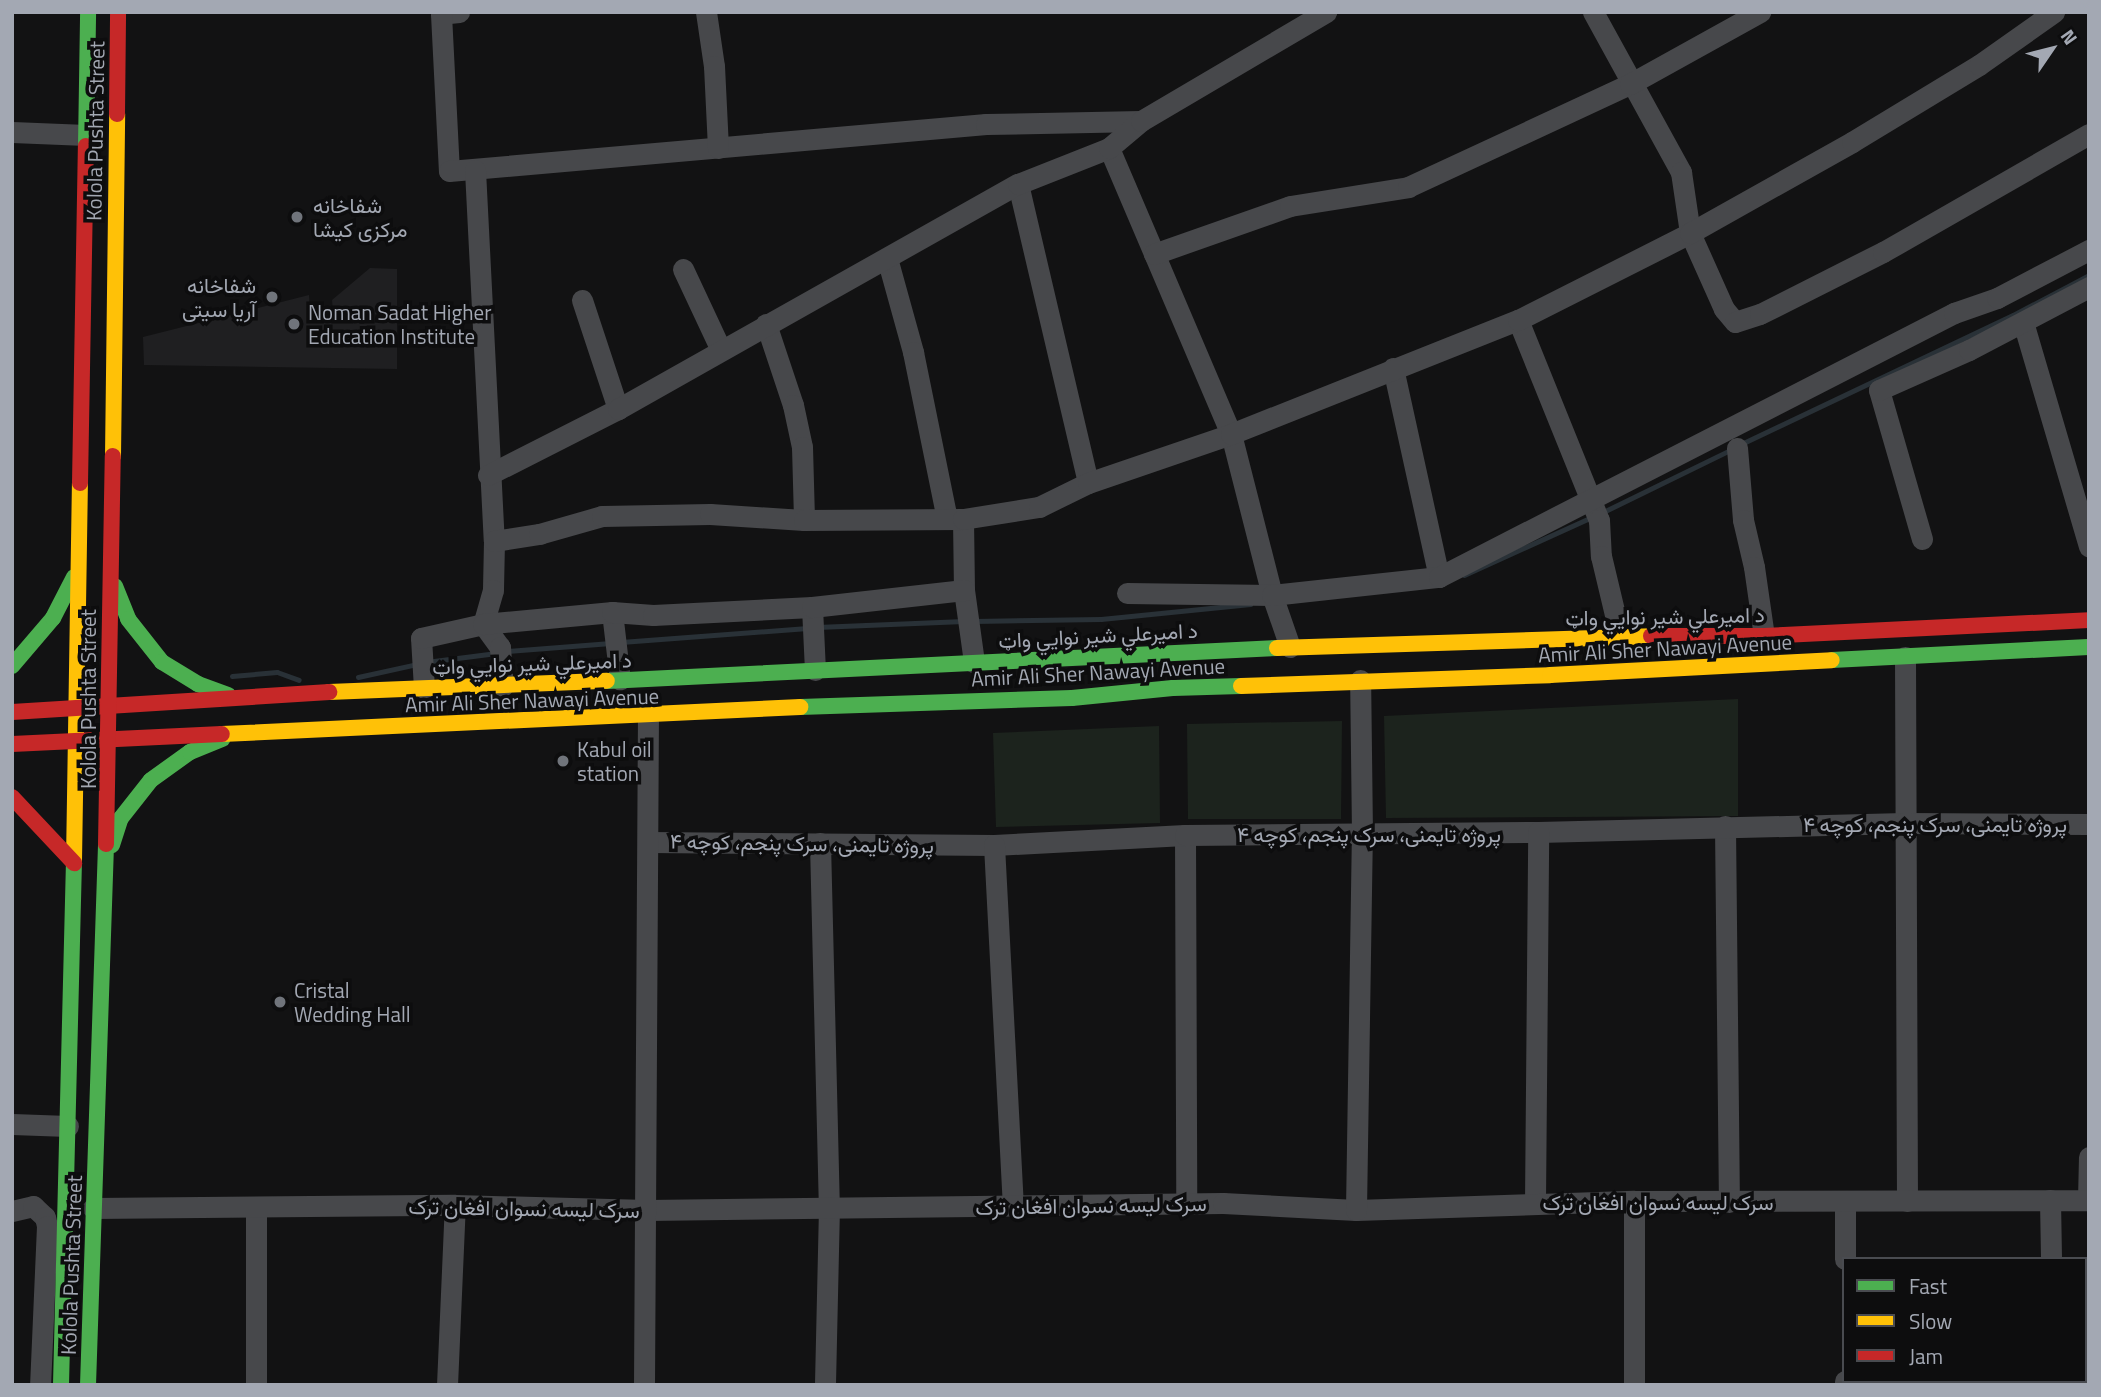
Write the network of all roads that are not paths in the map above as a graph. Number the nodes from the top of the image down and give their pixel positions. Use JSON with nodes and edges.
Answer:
{"nodes":[{"id":1,"x":88,"y":12,"type":"edge"},
{"id":2,"x":118,"y":12,"type":"edge"},
{"id":3,"x":459,"y":12,"type":"edge"},
{"id":4,"x":706,"y":12,"type":"edge"},
{"id":5,"x":1326,"y":12,"type":"edge"},
{"id":6,"x":1593,"y":12,"type":"edge"},
{"id":7,"x":2054,"y":12,"type":"edge"},
{"id":8,"x":1753,"y":15,"type":"edge"},
{"id":9,"x":1630,"y":84,"type":"junction"},
{"id":10,"x":1141,"y":121,"type":"junction"},
{"id":11,"x":12,"y":132,"type":"edge"},
{"id":12,"x":2089,"y":134,"type":"edge"},
{"id":13,"x":86,"y":135,"type":"junction"},
{"id":14,"x":718,"y":148,"type":"junction"},
{"id":15,"x":1110,"y":148,"type":"junction"},
{"id":16,"x":475,"y":170,"type":"junction"},
{"id":17,"x":1018,"y":184,"type":"junction"},
{"id":18,"x":1690,"y":233,"type":"junction"},
{"id":19,"x":2089,"y":250,"type":"edge"},
{"id":20,"x":1154,"y":254,"type":"junction"},
{"id":21,"x":887,"y":258,"type":"junction"},
{"id":22,"x":683,"y":269,"type":"dead end"},
{"id":23,"x":2089,"y":287,"type":"edge"},
{"id":24,"x":582,"y":300,"type":"dead end"},
{"id":25,"x":1518,"y":320,"type":"junction"},
{"id":26,"x":2023,"y":322,"type":"junction"},
{"id":27,"x":765,"y":324,"type":"junction"},
{"id":28,"x":721,"y":350,"type":"junction"},
{"id":29,"x":1393,"y":368,"type":"junction"},
{"id":30,"x":618,"y":409,"type":"junction"},
{"id":31,"x":1231,"y":434,"type":"junction"},
{"id":32,"x":1737,"y":448,"type":"dead end"},
{"id":33,"x":488,"y":475,"type":"junction"},
{"id":34,"x":1088,"y":483,"type":"junction"},
{"id":35,"x":1588,"y":500,"type":"junction"},
{"id":36,"x":955,"y":519,"type":"junction"},
{"id":37,"x":804,"y":520,"type":"junction"},
{"id":38,"x":1922,"y":539,"type":"dead end"},
{"id":39,"x":494,"y":541,"type":"junction"},
{"id":40,"x":2089,"y":547,"type":"edge"},
{"id":41,"x":77,"y":570,"type":"junction"},
{"id":42,"x":110,"y":573,"type":"junction"},
{"id":43,"x":1439,"y":577,"type":"junction"},
{"id":44,"x":964,"y":590,"type":"junction"},
{"id":45,"x":1126,"y":593,"type":"dead end"},
{"id":46,"x":1275,"y":601,"type":"junction"},
{"id":47,"x":812,"y":607,"type":"junction"},
{"id":48,"x":612,"y":612,"type":"junction"},
{"id":49,"x":2089,"y":620,"type":"edge"},
{"id":50,"x":483,"y":624,"type":"junction"},
{"id":51,"x":1620,"y":636,"type":"junction"},
{"id":52,"x":1764,"y":636,"type":"junction"},
{"id":53,"x":1290,"y":647,"type":"junction"},
{"id":54,"x":2089,"y":648,"type":"edge"},
{"id":55,"x":1905,"y":657,"type":"junction"},
{"id":56,"x":974,"y":662,"type":"junction"},
{"id":57,"x":12,"y":666,"type":"edge"},
{"id":58,"x":815,"y":670,"type":"junction"},
{"id":59,"x":620,"y":680,"type":"junction"},
{"id":60,"x":1360,"y":680,"type":"junction"},
{"id":61,"x":503,"y":687,"type":"junction"},
{"id":62,"x":424,"y":688,"type":"junction"},
{"id":63,"x":234,"y":698,"type":"junction"},
{"id":64,"x":110,"y":706,"type":"junction"},
{"id":65,"x":75,"y":708,"type":"junction"},
{"id":66,"x":12,"y":712,"type":"edge"},
{"id":67,"x":648,"y":716,"type":"junction"},
{"id":68,"x":237,"y":733,"type":"junction"},
{"id":69,"x":110,"y":739,"type":"junction"},
{"id":70,"x":74,"y":741,"type":"junction"},
{"id":71,"x":12,"y":744,"type":"edge"},
{"id":72,"x":12,"y":797,"type":"edge"},
{"id":73,"x":1904,"y":823,"type":"junction"},
{"id":74,"x":2089,"y":824,"type":"edge"},
{"id":75,"x":1725,"y":826,"type":"junction"},
{"id":76,"x":1538,"y":832,"type":"junction"},
{"id":77,"x":1362,"y":834,"type":"junction"},
{"id":78,"x":1185,"y":835,"type":"junction"},
{"id":79,"x":648,"y":842,"type":"junction"},
{"id":80,"x":820,"y":843,"type":"junction"},
{"id":81,"x":994,"y":845,"type":"junction"},
{"id":82,"x":106,"y":862,"type":"junction"},
{"id":83,"x":74,"y":863,"type":"junction"},
{"id":84,"x":12,"y":1124,"type":"edge"},
{"id":85,"x":68,"y":1126,"type":"junction"},
{"id":86,"x":2089,"y":1157,"type":"edge"},
{"id":87,"x":1634,"y":1200,"type":"junction"},
{"id":88,"x":2050,"y":1200,"type":"junction"},
{"id":89,"x":2088,"y":1200,"type":"edge"},
{"id":90,"x":1907,"y":1201,"type":"junction"},
{"id":91,"x":1535,"y":1202,"type":"junction"},
{"id":92,"x":1729,"y":1202,"type":"junction"},
{"id":93,"x":1845,"y":1202,"type":"junction"},
{"id":94,"x":1186,"y":1204,"type":"junction"},
{"id":95,"x":455,"y":1205,"type":"junction"},
{"id":96,"x":1013,"y":1206,"type":"junction"},
{"id":97,"x":256,"y":1207,"type":"junction"},
{"id":98,"x":829,"y":1207,"type":"junction"},
{"id":99,"x":93,"y":1208,"type":"junction"},
{"id":100,"x":647,"y":1210,"type":"junction"},
{"id":101,"x":1356,"y":1210,"type":"junction"},
{"id":102,"x":12,"y":1211,"type":"edge"},
{"id":103,"x":1845,"y":1257,"type":"edge"},
{"id":104,"x":2051,"y":1257,"type":"edge"},
{"id":105,"x":40,"y":1385,"type":"edge"},
{"id":106,"x":61,"y":1385,"type":"edge"},
{"id":107,"x":88,"y":1385,"type":"edge"},
{"id":108,"x":256,"y":1385,"type":"edge"},
{"id":109,"x":447,"y":1385,"type":"edge"},
{"id":110,"x":644,"y":1385,"type":"edge"},
{"id":111,"x":825,"y":1385,"type":"edge"},
{"id":112,"x":1634,"y":1385,"type":"edge"}],
"edges":[{"from":1,"to":13,"type":"main road"},
{"from":2,"to":42,"type":"main road","name":"Kolola Pushta Street"},
{"from":3,"to":16,"type":"street"},
{"from":4,"to":14,"type":"street"},
{"from":5,"to":10,"type":"street"},
{"from":6,"to":9,"type":"street"},
{"from":7,"to":18,"type":"street"},
{"from":8,"to":9,"type":"street"},
{"from":9,"to":18,"type":"street"},
{"from":9,"to":20,"type":"street"},
{"from":10,"to":14,"type":"street"},
{"from":10,"to":15,"type":"street"},
{"from":11,"to":13,"type":"street"},
{"from":12,"to":18,"type":"street"},
{"from":13,"to":41,"type":"main road"},
{"from":14,"to":16,"type":"street"},
{"from":15,"to":17,"type":"street"},
{"from":15,"to":20,"type":"street"},
{"from":16,"to":33,"type":"street"},
{"from":17,"to":21,"type":"street"},
{"from":17,"to":34,"type":"street"},
{"from":18,"to":25,"type":"street"},
{"from":19,"to":35,"type":"street"},
{"from":20,"to":31,"type":"street"},
{"from":21,"to":27,"type":"street"},
{"from":21,"to":36,"type":"street"},
{"from":22,"to":28,"type":"street"},
{"from":23,"to":26,"type":"street"},
{"from":24,"to":30,"type":"street"},
{"from":25,"to":29,"type":"street"},
{"from":25,"to":35,"type":"street"},
{"from":26,"to":38,"type":"street"},
{"from":26,"to":40,"type":"street"},
{"from":27,"to":28,"type":"street"},
{"from":27,"to":37,"type":"street"},
{"from":28,"to":30,"type":"street"},
{"from":29,"to":31,"type":"street"},
{"from":29,"to":43,"type":"street"},
{"from":30,"to":33,"type":"street"},
{"from":31,"to":34,"type":"street"},
{"from":31,"to":46,"type":"street"},
{"from":32,"to":52,"type":"street"},
{"from":33,"to":39,"type":"street"},
{"from":34,"to":36,"type":"street"},
{"from":35,"to":43,"type":"street"},
{"from":35,"to":51,"type":"street"},
{"from":36,"to":37,"type":"street"},
{"from":36,"to":44,"type":"street"},
{"from":37,"to":39,"type":"street"},
{"from":39,"to":50,"type":"street"},
{"from":41,"to":57,"type":"main road"},
{"from":41,"to":65,"type":"main road"},
{"from":42,"to":63,"type":"main road"},
{"from":42,"to":64,"type":"main road","name":"Kolola Pushta Street"},
{"from":43,"to":46,"type":"street"},
{"from":44,"to":47,"type":"street"},
{"from":44,"to":56,"type":"street"},
{"from":45,"to":46,"type":"street"},
{"from":46,"to":53,"type":"street"},
{"from":47,"to":48,"type":"street"},
{"from":47,"to":58,"type":"street"},
{"from":48,"to":50,"type":"street"},
{"from":48,"to":59,"type":"street"},
{"from":49,"to":52,"type":"main road","name":"د امیرعلي شیر نوايي واټ"},
{"from":50,"to":61,"type":"street"},
{"from":50,"to":62,"type":"street"},
{"from":51,"to":52,"type":"main road","name":"د امیرعلي شیر نوايي واټ"},
{"from":51,"to":53,"type":"main road","name":"د امیرعلي شیر نوايي واټ"},
{"from":53,"to":56,"type":"main road","name":"د امیرعلي شیر نوايي واټ"},
{"from":54,"to":55,"type":"main road","name":"Amir Ali Sher Nawayi Avenue"},
{"from":55,"to":60,"type":"main road","name":"Amir Ali Sher Nawayi Avenue"},
{"from":55,"to":73,"type":"street"},
{"from":56,"to":58,"type":"main road","name":"د امیرعلي شیر نوايي واټ"},
{"from":58,"to":59,"type":"main road","name":"د امیرعلي شیر نوايي واټ"},
{"from":59,"to":61,"type":"main road","name":"د امیرعلي شیر نوايي واټ"},
{"from":60,"to":67,"type":"main road","name":"Amir Ali Sher Nawayi Avenue"},
{"from":60,"to":77,"type":"street"},
{"from":61,"to":62,"type":"main road","name":"د امیرعلي شیر نوايي واټ"},
{"from":62,"to":63,"type":"main road","name":"د امیرعلي شیر نوايي واټ"},
{"from":63,"to":64,"type":"main road","name":"د امیرعلي شیر نوايي واټ"},
{"from":64,"to":65,"type":"main road","name":"د امیرعلي شیر نوايي واټ"},
{"from":64,"to":69,"type":"main road","name":"Kolola Pushta Street"},
{"from":65,"to":66,"type":"main road","name":"د امیرعلي شیر نوايي واټ"},
{"from":65,"to":70,"type":"main road"},
{"from":67,"to":68,"type":"main road","name":"Amir Ali Sher Nawayi Avenue"},
{"from":67,"to":79,"type":"street"},
{"from":68,"to":69,"type":"main road","name":"Amir Ali Sher Nawayi Avenue"},
{"from":68,"to":82,"type":"main road"},
{"from":69,"to":70,"type":"main road","name":"Amir Ali Sher Nawayi Avenue"},
{"from":69,"to":82,"type":"main road","name":"Kolola Pushta Street"},
{"from":70,"to":71,"type":"main road","name":"Amir Ali Sher Nawayi Avenue"},
{"from":70,"to":83,"type":"main road"},
{"from":72,"to":83,"type":"main road"},
{"from":73,"to":74,"type":"street","name":"پروژه تایمنی، سرک پنجم، کوچه ۴"},
{"from":73,"to":75,"type":"street","name":"پروژه تایمنی، سرک پنجم، کوچه ۴"},
{"from":73,"to":90,"type":"street"},
{"from":75,"to":76,"type":"street","name":"پروژه تایمنی، سرک پنجم، کوچه ۴"},
{"from":75,"to":92,"type":"street"},
{"from":76,"to":77,"type":"street","name":"پروژه تایمنی، سرک پنجم، کوچه ۴"},
{"from":76,"to":91,"type":"street"},
{"from":77,"to":78,"type":"street","name":"پروژه تایمنی، سرک پنجم، کوچه ۴"},
{"from":77,"to":101,"type":"street"},
{"from":78,"to":81,"type":"street","name":"پروژه تایمنی، سرک پنجم، کوچه ۴"},
{"from":78,"to":94,"type":"street"},
{"from":79,"to":80,"type":"street","name":"پروژه تایمنی، سرک پنجم، کوچه ۴"},
{"from":79,"to":100,"type":"street"},
{"from":80,"to":81,"type":"street","name":"پروژه تایمنی، سرک پنجم، کوچه ۴"},
{"from":80,"to":98,"type":"street"},
{"from":81,"to":96,"type":"street"},
{"from":82,"to":99,"type":"main road","name":"Kolola Pushta Street"},
{"from":83,"to":85,"type":"main road"},
{"from":84,"to":85,"type":"street"},
{"from":85,"to":106,"type":"main road"},
{"from":86,"to":89,"type":"street"},
{"from":87,"to":91,"type":"street","name":"سرک لیسه نسوان افغان‌ ترک"},
{"from":87,"to":92,"type":"street","name":"سرک لیسه نسوان افغان‌ ترک"},
{"from":87,"to":112,"type":"street"},
{"from":88,"to":89,"type":"street","name":"سرک لیسه نسوان افغان‌ ترک"},
{"from":88,"to":90,"type":"street","name":"سرک لیسه نسوان افغان‌ ترک"},
{"from":88,"to":104,"type":"street"},
{"from":90,"to":93,"type":"street","name":"سرک لیسه نسوان افغان‌ ترک"},
{"from":91,"to":101,"type":"street","name":"سرک لیسه نسوان افغان‌ ترک"},
{"from":92,"to":93,"type":"street","name":"سرک لیسه نسوان افغان‌ ترک"},
{"from":93,"to":103,"type":"street"},
{"from":94,"to":96,"type":"street","name":"سرک لیسه نسوان افغان‌ ترک"},
{"from":94,"to":101,"type":"street","name":"سرک لیسه نسوان افغان‌ ترک"},
{"from":95,"to":97,"type":"street","name":"سرک لیسه نسوان افغان‌ ترک"},
{"from":95,"to":100,"type":"street","name":"سرک لیسه نسوان افغان‌ ترک"},
{"from":95,"to":109,"type":"street"},
{"from":96,"to":98,"type":"street","name":"سرک لیسه نسوان افغان‌ ترک"},
{"from":97,"to":99,"type":"street","name":"سرک لیسه نسوان افغان‌ ترک"},
{"from":97,"to":108,"type":"street"},
{"from":98,"to":100,"type":"street","name":"سرک لیسه نسوان افغان‌ ترک"},
{"from":98,"to":111,"type":"street"},
{"from":99,"to":107,"type":"main road","name":"Kolola Pushta Street"},
{"from":100,"to":110,"type":"street"},
{"from":102,"to":105,"type":"street"}]}
